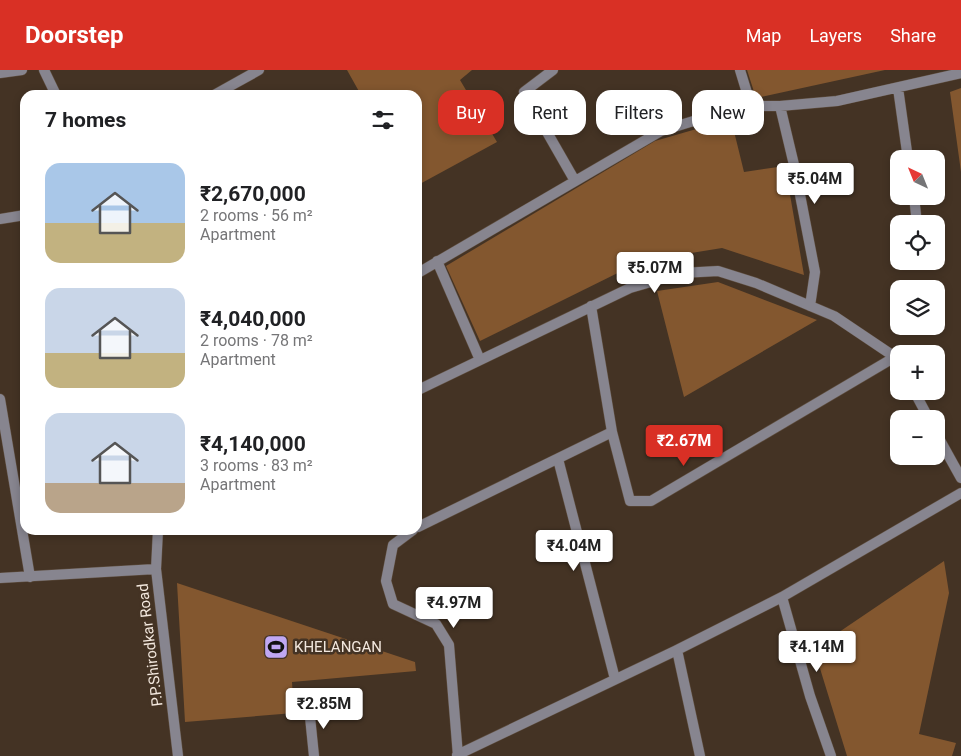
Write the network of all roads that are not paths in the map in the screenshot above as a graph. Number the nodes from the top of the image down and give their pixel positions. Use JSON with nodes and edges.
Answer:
{"nodes":[{"id":1,"x":22,"y":70,"type":"edge"},
{"id":2,"x":44,"y":70,"type":"edge"},
{"id":3,"x":259,"y":70,"type":"edge"},
{"id":4,"x":553,"y":70,"type":"edge"},
{"id":5,"x":740,"y":70,"type":"edge"},
{"id":6,"x":0,"y":73,"type":"edge"},
{"id":7,"x":961,"y":73,"type":"edge"},
{"id":8,"x":898,"y":88,"type":"junction"},
{"id":9,"x":54,"y":90,"type":"edge"},
{"id":10,"x":223,"y":90,"type":"edge"},
{"id":11,"x":746,"y":90,"type":"edge"},
{"id":12,"x":764,"y":106,"type":"edge"},
{"id":13,"x":780,"y":106,"type":"junction"},
{"id":14,"x":692,"y":121,"type":"edge"},
{"id":15,"x":907,"y":150,"type":"edge"},
{"id":16,"x":575,"y":181,"type":"junction"},
{"id":17,"x":20,"y":216,"type":"edge"},
{"id":18,"x":0,"y":219,"type":"edge"},
{"id":19,"x":437,"y":261,"type":"junction"},
{"id":20,"x":422,"y":270,"type":"edge"},
{"id":21,"x":591,"y":306,"type":"junction"},
{"id":22,"x":810,"y":306,"type":"junction"},
{"id":23,"x":890,"y":356,"type":"edge"},
{"id":24,"x":480,"y":360,"type":"junction"},
{"id":25,"x":890,"y":365,"type":"edge"},
{"id":26,"x":422,"y":388,"type":"edge"},
{"id":27,"x":0,"y":399,"type":"edge"},
{"id":28,"x":612,"y":432,"type":"junction"},
{"id":29,"x":945,"y":449,"type":"edge"},
{"id":30,"x":558,"y":459,"type":"junction"},
{"id":31,"x":961,"y":478,"type":"edge"},
{"id":32,"x":961,"y":492,"type":"edge"},
{"id":33,"x":20,"y":518,"type":"edge"},
{"id":34,"x":422,"y":525,"type":"edge"},
{"id":35,"x":23,"y":535,"type":"edge"},
{"id":36,"x":158,"y":535,"type":"edge"},
{"id":37,"x":406,"y":535,"type":"edge"},
{"id":38,"x":156,"y":568,"type":"junction"},
{"id":39,"x":30,"y":577,"type":"junction"},
{"id":40,"x":0,"y":578,"type":"edge"},
{"id":41,"x":782,"y":596,"type":"junction"},
{"id":42,"x":677,"y":650,"type":"junction"},
{"id":43,"x":616,"y":679,"type":"junction"},
{"id":44,"x":309,"y":706,"type":"dead end"},
{"id":45,"x":458,"y":755,"type":"edge"},
{"id":46,"x":178,"y":756,"type":"edge"},
{"id":47,"x":314,"y":756,"type":"edge"},
{"id":48,"x":700,"y":756,"type":"edge"},
{"id":49,"x":831,"y":756,"type":"edge"}],
"edges":[{"from":1,"to":6,"type":"street"},
{"from":2,"to":9,"type":"street"},
{"from":3,"to":10,"type":"street"},
{"from":4,"to":16,"type":"street"},
{"from":5,"to":11,"type":"street"},
{"from":7,"to":8,"type":"street"},
{"from":8,"to":13,"type":"street"},
{"from":8,"to":15,"type":"street"},
{"from":12,"to":13,"type":"street"},
{"from":13,"to":22,"type":"street"},
{"from":14,"to":16,"type":"street"},
{"from":16,"to":19,"type":"street"},
{"from":17,"to":18,"type":"street"},
{"from":19,"to":20,"type":"street"},
{"from":19,"to":24,"type":"street"},
{"from":21,"to":22,"type":"street"},
{"from":21,"to":24,"type":"street"},
{"from":21,"to":28,"type":"street"},
{"from":22,"to":23,"type":"street"},
{"from":24,"to":26,"type":"street"},
{"from":25,"to":28,"type":"street"},
{"from":27,"to":33,"type":"street"},
{"from":28,"to":30,"type":"street"},
{"from":29,"to":31,"type":"street"},
{"from":30,"to":34,"type":"street"},
{"from":30,"to":43,"type":"street"},
{"from":32,"to":41,"type":"street"},
{"from":35,"to":39,"type":"street"},
{"from":36,"to":38,"type":"street","name":"P.P.Shirodkar Road"},
{"from":37,"to":45,"type":"street"},
{"from":38,"to":39,"type":"street"},
{"from":38,"to":46,"type":"street","name":"P.P.Shirodkar Road"},
{"from":39,"to":40,"type":"street"},
{"from":41,"to":42,"type":"street"},
{"from":41,"to":49,"type":"street"},
{"from":42,"to":43,"type":"street"},
{"from":42,"to":48,"type":"street"},
{"from":43,"to":45,"type":"street"},
{"from":44,"to":47,"type":"street"}]}
